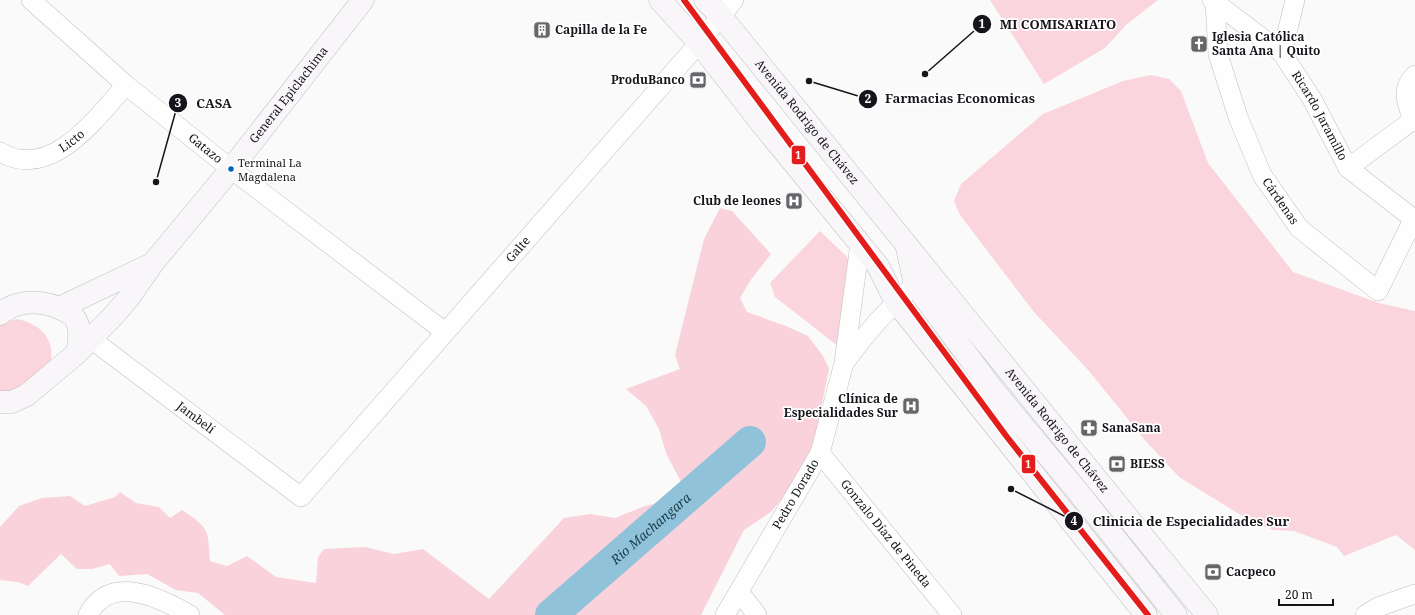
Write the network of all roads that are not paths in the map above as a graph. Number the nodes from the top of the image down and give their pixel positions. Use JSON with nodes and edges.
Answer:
{"nodes":[{"id":1,"x":31,"y":0,"type":"edge"},
{"id":2,"x":363,"y":0,"type":"edge"},
{"id":3,"x":660,"y":0,"type":"edge"},
{"id":4,"x":1295,"y":0,"type":"edge"},
{"id":5,"x":1213,"y":1,"type":"edge"},
{"id":6,"x":720,"y":5,"type":"edge"},
{"id":7,"x":699,"y":43,"type":"junction"},
{"id":8,"x":1282,"y":53,"type":"junction"},
{"id":9,"x":1415,"y":75,"type":"edge"},
{"id":10,"x":126,"y":85,"type":"junction"},
{"id":11,"x":1414,"y":121,"type":"edge"},
{"id":12,"x":0,"y":152,"type":"edge"},
{"id":13,"x":1348,"y":168,"type":"junction"},
{"id":14,"x":231,"y":169,"type":"junction"},
{"id":15,"x":1414,"y":220,"type":"edge"},
{"id":16,"x":860,"y":244,"type":"junction"},
{"id":17,"x":907,"y":244,"type":"junction"},
{"id":18,"x":153,"y":263,"type":"junction"},
{"id":19,"x":878,"y":266,"type":"junction"},
{"id":20,"x":915,"y":285,"type":"junction"},
{"id":21,"x":0,"y":299,"type":"edge"},
{"id":22,"x":896,"y":302,"type":"junction"},
{"id":23,"x":22,"y":303,"type":"junction"},
{"id":24,"x":59,"y":308,"type":"junction"},
{"id":25,"x":0,"y":314,"type":"edge"},
{"id":26,"x":445,"y":332,"type":"junction"},
{"id":27,"x":84,"y":346,"type":"junction"},
{"id":28,"x":844,"y":363,"type":"junction"},
{"id":29,"x":27,"y":395,"type":"junction"},
{"id":30,"x":0,"y":402,"type":"edge"},
{"id":31,"x":0,"y":419,"type":"edge"},
{"id":32,"x":820,"y":453,"type":"junction"},
{"id":33,"x":301,"y":497,"type":"joint"},
{"id":34,"x":738,"y":592,"type":"junction"},
{"id":35,"x":1415,"y":594,"type":"edge"},
{"id":36,"x":1376,"y":612,"type":"edge"},
{"id":37,"x":88,"y":615,"type":"edge"},
{"id":38,"x":190,"y":615,"type":"edge"},
{"id":39,"x":725,"y":615,"type":"edge"},
{"id":40,"x":757,"y":615,"type":"edge"},
{"id":41,"x":952,"y":615,"type":"edge"},
{"id":42,"x":1146,"y":615,"type":"edge"},
{"id":43,"x":1176,"y":615,"type":"edge"},
{"id":44,"x":1208,"y":615,"type":"edge"}],
"edges":[{"from":1,"to":10,"type":"street","name":"Gatazo"},
{"from":2,"to":14,"type":"street","name":"General Epiclachima"},
{"from":3,"to":7,"type":"street","name":"Avenida Rodrigo de Chávez"},
{"from":4,"to":8,"type":"street"},
{"from":5,"to":8,"type":"street","name":"Ricardo Jaramillo"},
{"from":5,"to":15,"type":"street","name":"Cárdenas"},
{"from":6,"to":7,"type":"street","name":"Galte"},
{"from":6,"to":17,"type":"street","name":"Avenida Rodrigo de Chávez"},
{"from":7,"to":16,"type":"street","name":"Avenida Rodrigo de Chávez"},
{"from":7,"to":26,"type":"street","name":"Galte"},
{"from":8,"to":13,"type":"street","name":"Ricardo Jaramillo"},
{"from":9,"to":11,"type":"street"},
{"from":10,"to":12,"type":"street","name":"Licto"},
{"from":10,"to":14,"type":"street","name":"Gatazo"},
{"from":11,"to":13,"type":"street"},
{"from":13,"to":15,"type":"street","name":"Ricardo Jaramillo"},
{"from":14,"to":18,"type":"street","name":"General Epiclachima"},
{"from":14,"to":26,"type":"street","name":"Gatazo"},
{"from":16,"to":19,"type":"street","name":"Avenida Rodrigo de Chávez"},
{"from":16,"to":28,"type":"street","name":"Pedro Dorado"},
{"from":17,"to":20,"type":"street","name":"Avenida Rodrigo de Chávez"},
{"from":17,"to":44,"type":"street","name":"Avenida Rodrigo de Chávez"},
{"from":18,"to":24,"type":"street","name":"General Epiclachima"},
{"from":18,"to":27,"type":"street","name":"General Epiclachima"},
{"from":19,"to":20,"type":"street","name":"Avenida Rodrigo de Chávez"},
{"from":19,"to":22,"type":"street","name":"Avenida Rodrigo de Chávez"},
{"from":20,"to":22,"type":"street","name":"Pedro Dorado"},
{"from":20,"to":43,"type":"street","name":"Avenida Rodrigo de Chávez"},
{"from":21,"to":23,"type":"street"},
{"from":22,"to":28,"type":"street","name":"Pedro Dorado"},
{"from":22,"to":42,"type":"street","name":"Avenida Rodrigo de Chávez"},
{"from":23,"to":24,"type":"street"},
{"from":23,"to":25,"type":"street"},
{"from":24,"to":27,"type":"street"},
{"from":26,"to":33,"type":"street","name":"Galte"},
{"from":27,"to":29,"type":"street","name":"General Epiclachima"},
{"from":27,"to":33,"type":"street","name":"Jambelí"},
{"from":28,"to":32,"type":"street","name":"Pedro Dorado"},
{"from":29,"to":30,"type":"street"},
{"from":29,"to":31,"type":"street"},
{"from":32,"to":34,"type":"street","name":"Pedro Dorado"},
{"from":32,"to":41,"type":"street","name":"Gonzalo Díaz de Pineda"},
{"from":34,"to":39,"type":"street","name":"Pedro Dorado"},
{"from":34,"to":40,"type":"street"},
{"from":35,"to":36,"type":"street"},
{"from":37,"to":38,"type":"street"}]}
